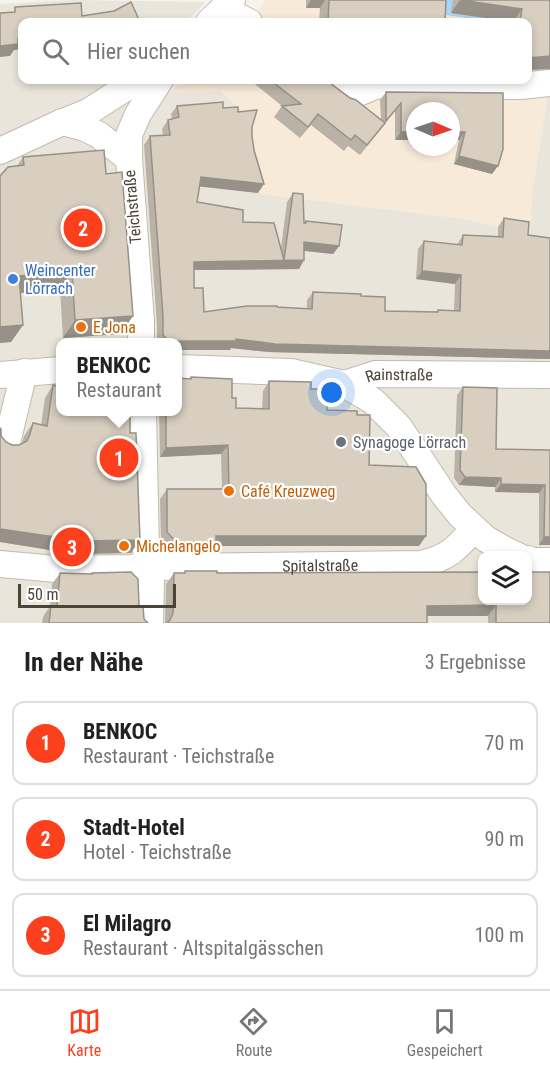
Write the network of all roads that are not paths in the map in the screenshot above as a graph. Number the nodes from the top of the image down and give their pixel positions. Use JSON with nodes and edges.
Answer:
{"nodes":[{"id":1,"x":223,"y":9,"type":"edge"},
{"id":2,"x":241,"y":18,"type":"edge"},
{"id":3,"x":550,"y":83,"type":"edge"},
{"id":4,"x":132,"y":84,"type":"edge"},
{"id":5,"x":157,"y":84,"type":"edge"},
{"id":6,"x":334,"y":84,"type":"edge"},
{"id":7,"x":62,"y":122,"type":"junction"},
{"id":8,"x":0,"y":151,"type":"edge"},
{"id":9,"x":129,"y":159,"type":"junction"},
{"id":10,"x":141,"y":338,"type":"edge"},
{"id":11,"x":182,"y":368,"type":"edge"},
{"id":12,"x":56,"y":370,"type":"edge"},
{"id":13,"x":12,"y":374,"type":"edge"},
{"id":14,"x":550,"y":375,"type":"edge"},
{"id":15,"x":344,"y":384,"type":"junction"},
{"id":16,"x":143,"y":416,"type":"edge"},
{"id":17,"x":7,"y":443,"type":"edge"},
{"id":18,"x":474,"y":529,"type":"junction"},
{"id":19,"x":507,"y":551,"type":"edge"},
{"id":20,"x":532,"y":561,"type":"edge"},
{"id":21,"x":550,"y":561,"type":"edge"},
{"id":22,"x":0,"y":564,"type":"edge"},
{"id":23,"x":153,"y":564,"type":"junction"},
{"id":24,"x":150,"y":623,"type":"edge"}],
"edges":[{"from":1,"to":2,"type":"street"},
{"from":3,"to":6,"type":"street"},
{"from":4,"to":7,"type":"street"},
{"from":5,"to":9,"type":"street","name":"Teichstraße"},
{"from":7,"to":8,"type":"street"},
{"from":7,"to":9,"type":"street"},
{"from":9,"to":10,"type":"street","name":"Teichstraße"},
{"from":11,"to":15,"type":"street","name":"Rainstraße"},
{"from":12,"to":13,"type":"street"},
{"from":13,"to":17,"type":"street"},
{"from":14,"to":15,"type":"street","name":"Rainstraße"},
{"from":15,"to":18,"type":"street"},
{"from":16,"to":23,"type":"street"},
{"from":18,"to":19,"type":"street"},
{"from":18,"to":23,"type":"street","name":"Spitalstraße"},
{"from":20,"to":21,"type":"street"},
{"from":22,"to":23,"type":"street","name":"Spitalstraße"},
{"from":23,"to":24,"type":"street"}]}
